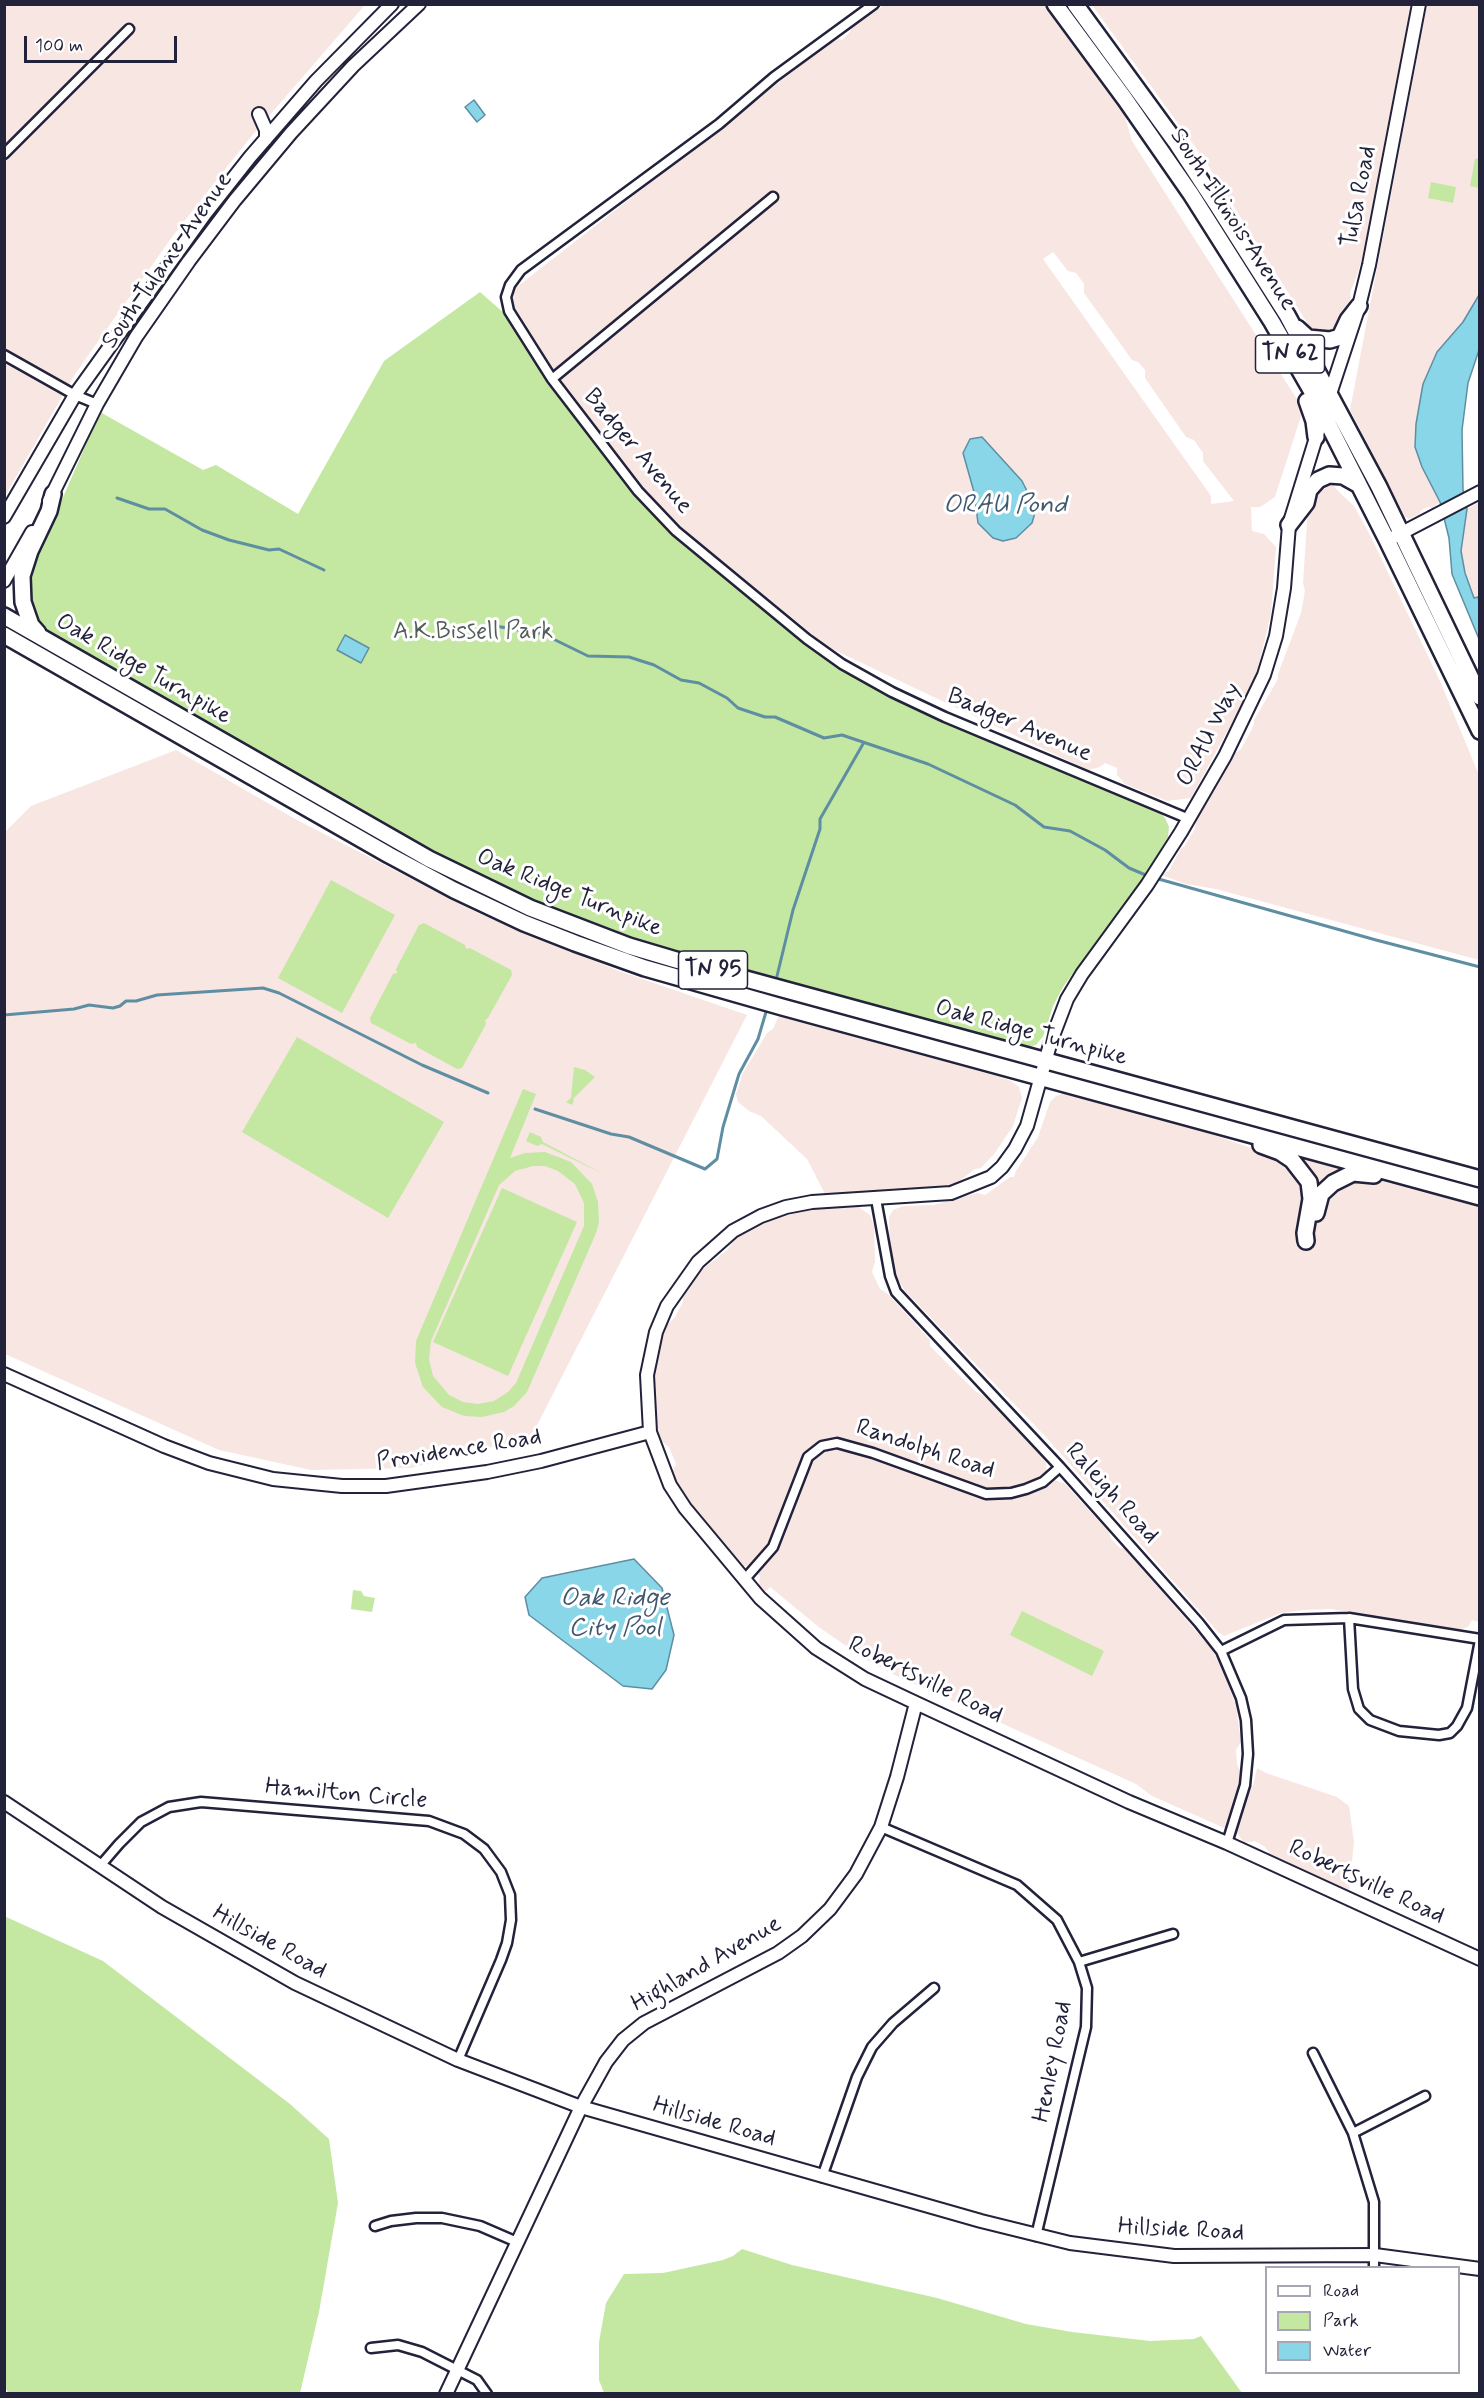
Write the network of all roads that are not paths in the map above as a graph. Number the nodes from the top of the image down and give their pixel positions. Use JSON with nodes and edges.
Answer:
{"nodes":[{"id":1,"x":392,"y":4,"type":"edge"},
{"id":2,"x":419,"y":4,"type":"edge"},
{"id":3,"x":874,"y":4,"type":"edge"},
{"id":4,"x":1055,"y":4,"type":"edge"},
{"id":5,"x":1074,"y":4,"type":"edge"},
{"id":6,"x":1419,"y":4,"type":"edge"},
{"id":7,"x":129,"y":29,"type":"dead end"},
{"id":8,"x":281,"y":121,"type":"junction"},
{"id":9,"x":267,"y":139,"type":"junction"},
{"id":10,"x":4,"y":154,"type":"edge"},
{"id":11,"x":773,"y":197,"type":"dead end"},
{"id":12,"x":177,"y":252,"type":"junction"},
{"id":13,"x":1232,"y":255,"type":"junction"},
{"id":14,"x":189,"y":261,"type":"junction"},
{"id":15,"x":1359,"y":306,"type":"junction"},
{"id":16,"x":1287,"y":315,"type":"junction"},
{"id":17,"x":4,"y":355,"type":"edge"},
{"id":18,"x":552,"y":379,"type":"junction"},
{"id":19,"x":1330,"y":394,"type":"junction"},
{"id":20,"x":75,"y":395,"type":"junction"},
{"id":21,"x":97,"y":404,"type":"junction"},
{"id":22,"x":1323,"y":416,"type":"junction"},
{"id":23,"x":1316,"y":437,"type":"junction"},
{"id":24,"x":1360,"y":486,"type":"junction"},
{"id":25,"x":53,"y":494,"type":"junction"},
{"id":26,"x":1475,"y":495,"type":"edge"},
{"id":27,"x":4,"y":518,"type":"edge"},
{"id":28,"x":1289,"y":525,"type":"junction"},
{"id":29,"x":1402,"y":533,"type":"junction"},
{"id":30,"x":1388,"y":540,"type":"junction"},
{"id":31,"x":4,"y":580,"type":"edge"},
{"id":32,"x":4,"y":616,"type":"edge"},
{"id":33,"x":4,"y":635,"type":"edge"},
{"id":34,"x":45,"y":639,"type":"junction"},
{"id":35,"x":4,"y":646,"type":"edge"},
{"id":36,"x":1479,"y":697,"type":"edge"},
{"id":37,"x":160,"y":724,"type":"junction"},
{"id":38,"x":1479,"y":731,"type":"edge"},
{"id":39,"x":1189,"y":819,"type":"junction"},
{"id":40,"x":1046,"y":1061,"type":"junction"},
{"id":41,"x":1041,"y":1077,"type":"junction"},
{"id":42,"x":1160,"y":1108,"type":"junction"},
{"id":43,"x":1479,"y":1179,"type":"edge"},
{"id":44,"x":1474,"y":1196,"type":"edge"},
{"id":45,"x":876,"y":1199,"type":"junction"},
{"id":46,"x":4,"y":1374,"type":"edge"},
{"id":47,"x":650,"y":1432,"type":"junction"},
{"id":48,"x":1060,"y":1467,"type":"junction"},
{"id":49,"x":744,"y":1580,"type":"junction"},
{"id":50,"x":1349,"y":1618,"type":"junction"},
{"id":51,"x":1479,"y":1640,"type":"edge"},
{"id":52,"x":1221,"y":1651,"type":"junction"},
{"id":53,"x":916,"y":1703,"type":"junction"},
{"id":54,"x":4,"y":1802,"type":"edge"},
{"id":55,"x":881,"y":1827,"type":"junction"},
{"id":56,"x":1227,"y":1843,"type":"junction"},
{"id":57,"x":100,"y":1866,"type":"junction"},
{"id":58,"x":1173,"y":1934,"type":"dead end"},
{"id":59,"x":1479,"y":1959,"type":"edge"},
{"id":60,"x":1079,"y":1962,"type":"junction"},
{"id":61,"x":934,"y":1988,"type":"dead end"},
{"id":62,"x":1313,"y":2053,"type":"dead end"},
{"id":63,"x":458,"y":2060,"type":"junction"},
{"id":64,"x":1425,"y":2096,"type":"dead end"},
{"id":65,"x":581,"y":2107,"type":"junction"},
{"id":66,"x":1353,"y":2133,"type":"junction"},
{"id":67,"x":822,"y":2177,"type":"junction"},
{"id":68,"x":375,"y":2226,"type":"dead end"},
{"id":69,"x":1036,"y":2236,"type":"junction"},
{"id":70,"x":517,"y":2242,"type":"junction"},
{"id":71,"x":1374,"y":2261,"type":"edge"},
{"id":72,"x":1440,"y":2266,"type":"edge"},
{"id":73,"x":1460,"y":2268,"type":"edge"},
{"id":74,"x":1479,"y":2269,"type":"edge"},
{"id":75,"x":371,"y":2348,"type":"dead end"},
{"id":76,"x":458,"y":2370,"type":"junction"},
{"id":77,"x":447,"y":2394,"type":"edge"},
{"id":78,"x":488,"y":2394,"type":"edge"}],
"edges":[{"from":1,"to":8,"type":"street","name":"South Tulane Avenue"},
{"from":2,"to":14,"type":"street","name":"South Tulane Avenue"},
{"from":3,"to":18,"type":"street","name":"Badger Avenue"},
{"from":4,"to":13,"type":"highway","name":"South Illinois Avenue","number":"TN 62"},
{"from":5,"to":16,"type":"highway","name":"South Illinois Avenue","number":"TN 62"},
{"from":6,"to":15,"type":"street","name":"Tulsa Road"},
{"from":7,"to":10,"type":"street"},
{"from":8,"to":9,"type":"street","name":"South Tulane Avenue"},
{"from":8,"to":9,"type":"street"},
{"from":9,"to":12,"type":"street","name":"South Tulane Avenue"},
{"from":11,"to":18,"type":"street"},
{"from":12,"to":14,"type":"street"},
{"from":12,"to":20,"type":"street","name":"South Tulane Avenue"},
{"from":13,"to":22,"type":"highway","name":"South Illinois Avenue","number":"TN 62"},
{"from":13,"to":23,"type":"highway"},
{"from":14,"to":21,"type":"street","name":"South Tulane Avenue"},
{"from":15,"to":16,"type":"highway"},
{"from":15,"to":19,"type":"street","name":"Tulsa Road"},
{"from":16,"to":19,"type":"highway","name":"South Illinois Avenue","number":"TN 62"},
{"from":17,"to":20,"type":"street"},
{"from":18,"to":39,"type":"street","name":"Badger Avenue"},
{"from":19,"to":22,"type":"street","name":"ORAU Way"},
{"from":19,"to":29,"type":"highway","name":"South Illinois Avenue","number":"TN 62"},
{"from":20,"to":21,"type":"street"},
{"from":20,"to":27,"type":"street","name":"South Tulane Avenue"},
{"from":21,"to":25,"type":"street","name":"South Tulane Avenue"},
{"from":22,"to":23,"type":"street","name":"ORAU Way"},
{"from":22,"to":24,"type":"highway","name":"South Illinois Avenue","number":"TN 62"},
{"from":23,"to":28,"type":"street","name":"ORAU Way"},
{"from":24,"to":28,"type":"highway"},
{"from":24,"to":30,"type":"highway","name":"South Illinois Avenue","number":"TN 62"},
{"from":25,"to":31,"type":"street","name":"South Tulane Avenue"},
{"from":25,"to":34,"type":"highway"},
{"from":26,"to":29,"type":"street"},
{"from":28,"to":39,"type":"street","name":"ORAU Way"},
{"from":29,"to":30,"type":"street"},
{"from":29,"to":36,"type":"highway","name":"South Illinois Avenue","number":"TN 62"},
{"from":30,"to":38,"type":"highway","name":"South Illinois Avenue","number":"TN 62"},
{"from":32,"to":34,"type":"highway","name":"Oak Ridge Turnpike","number":"TN 95"},
{"from":33,"to":37,"type":"highway","name":"Oak Ridge Turnpike","number":"TN 95"},
{"from":34,"to":40,"type":"highway","name":"Oak Ridge Turnpike","number":"TN 95"},
{"from":35,"to":37,"type":"highway"},
{"from":37,"to":41,"type":"highway","name":"Oak Ridge Turnpike","number":"TN 95"},
{"from":39,"to":40,"type":"street","name":"ORAU Way"},
{"from":40,"to":41,"type":"street","name":"Robertsville Road"},
{"from":40,"to":43,"type":"highway","name":"Oak Ridge Turnpike","number":"TN 95"},
{"from":41,"to":42,"type":"highway","name":"Oak Ridge Turnpike","number":"TN 95"},
{"from":41,"to":45,"type":"street","name":"Robertsville Road"},
{"from":42,"to":44,"type":"highway","name":"Oak Ridge Turnpike","number":"TN 95"},
{"from":42,"to":44,"type":"highway"},
{"from":45,"to":47,"type":"street","name":"Robertsville Road"},
{"from":45,"to":48,"type":"street","name":"Raleigh Road"},
{"from":46,"to":47,"type":"street","name":"Providence Road"},
{"from":47,"to":49,"type":"street","name":"Robertsville Road"},
{"from":48,"to":49,"type":"street","name":"Randolph Road"},
{"from":48,"to":52,"type":"street","name":"Raleigh Road"},
{"from":49,"to":53,"type":"street","name":"Robertsville Road"},
{"from":50,"to":51,"type":"street"},
{"from":50,"to":51,"type":"street"},
{"from":50,"to":52,"type":"street"},
{"from":52,"to":56,"type":"street","name":"Raleigh Road"},
{"from":53,"to":55,"type":"street","name":"Highland Avenue"},
{"from":53,"to":56,"type":"street","name":"Robertsville Road"},
{"from":54,"to":57,"type":"street","name":"Hillside Road"},
{"from":55,"to":60,"type":"street","name":"Henley Road"},
{"from":55,"to":65,"type":"street","name":"Highland Avenue"},
{"from":56,"to":59,"type":"street","name":"Robertsville Road"},
{"from":57,"to":63,"type":"street","name":"Hillside Road"},
{"from":57,"to":63,"type":"street","name":"Hamilton Circle"},
{"from":58,"to":60,"type":"street"},
{"from":60,"to":69,"type":"street","name":"Henley Road"},
{"from":61,"to":67,"type":"street"},
{"from":62,"to":66,"type":"street"},
{"from":63,"to":65,"type":"street","name":"Hillside Road"},
{"from":64,"to":66,"type":"street"},
{"from":65,"to":67,"type":"street","name":"Hillside Road"},
{"from":65,"to":70,"type":"street","name":"Highland Avenue"},
{"from":66,"to":71,"type":"street"},
{"from":67,"to":69,"type":"street","name":"Hillside Road"},
{"from":68,"to":70,"type":"street"},
{"from":69,"to":71,"type":"street","name":"Hillside Road"},
{"from":70,"to":76,"type":"street","name":"Highland Avenue"},
{"from":71,"to":72,"type":"street","name":"Hillside Road"},
{"from":73,"to":74,"type":"street","name":"Hillside Road"},
{"from":75,"to":76,"type":"street"},
{"from":76,"to":77,"type":"street","name":"Highland Avenue"},
{"from":76,"to":78,"type":"street"}]}
